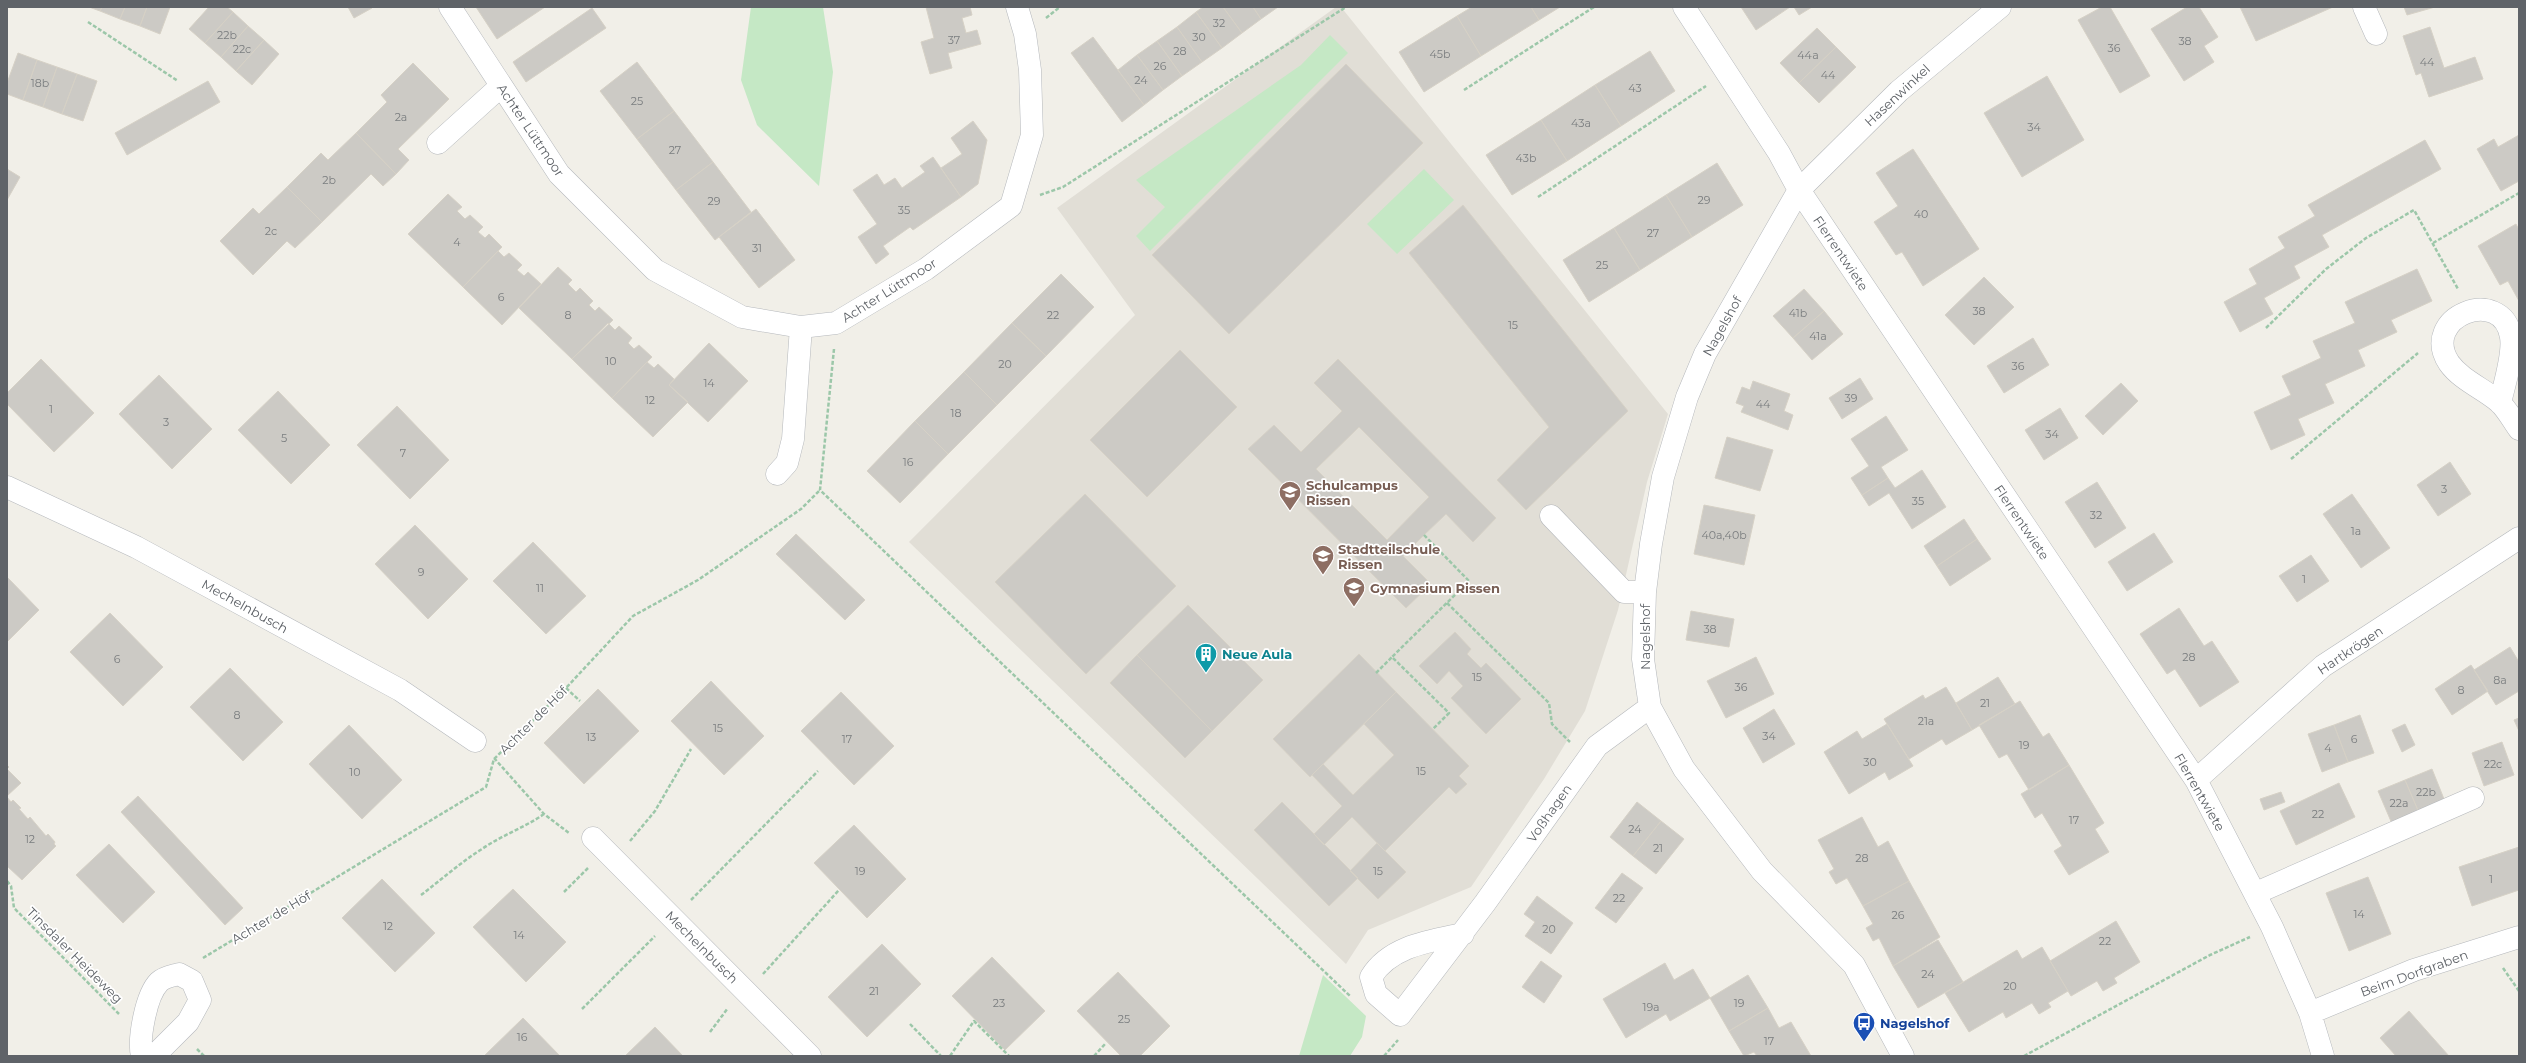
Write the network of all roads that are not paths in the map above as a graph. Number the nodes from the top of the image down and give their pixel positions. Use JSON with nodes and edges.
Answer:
{"nodes":[{"id":1,"x":450,"y":7,"type":"edge"},
{"id":2,"x":1017,"y":7,"type":"edge"},
{"id":3,"x":1684,"y":7,"type":"edge"},
{"id":4,"x":2000,"y":7,"type":"edge"},
{"id":5,"x":2364,"y":7,"type":"edge"},
{"id":6,"x":2376,"y":34,"type":"dead end"},
{"id":7,"x":501,"y":86,"type":"junction"},
{"id":8,"x":438,"y":143,"type":"dead end"},
{"id":9,"x":1799,"y":190,"type":"junction"},
{"id":10,"x":801,"y":327,"type":"junction"},
{"id":11,"x":2500,"y":403,"type":"junction"},
{"id":12,"x":2519,"y":429,"type":"edge"},
{"id":13,"x":777,"y":474,"type":"dead end"},
{"id":14,"x":7,"y":487,"type":"edge"},
{"id":15,"x":1551,"y":516,"type":"dead end"},
{"id":16,"x":2519,"y":538,"type":"edge"},
{"id":17,"x":1645,"y":592,"type":"junction"},
{"id":18,"x":1650,"y":707,"type":"junction"},
{"id":19,"x":475,"y":741,"type":"dead end"},
{"id":20,"x":2196,"y":780,"type":"junction"},
{"id":21,"x":2473,"y":798,"type":"dead end"},
{"id":22,"x":604,"y":849,"type":"road end"},
{"id":23,"x":2256,"y":893,"type":"junction"},
{"id":24,"x":1463,"y":934,"type":"dead end"},
{"id":25,"x":2519,"y":937,"type":"edge"},
{"id":26,"x":2310,"y":1013,"type":"junction"},
{"id":27,"x":141,"y":1047,"type":"edge"},
{"id":28,"x":154,"y":1056,"type":"edge"},
{"id":29,"x":810,"y":1056,"type":"edge"},
{"id":30,"x":1903,"y":1056,"type":"edge"},
{"id":31,"x":2322,"y":1056,"type":"edge"}],
"edges":[{"from":1,"to":7,"type":"street","name":"Achter Lüttmoor"},
{"from":2,"to":10,"type":"street","name":"Achter Lüttmoor"},
{"from":3,"to":9,"type":"street","name":"Flerrentwiete"},
{"from":4,"to":9,"type":"street","name":"Hasenwinkel"},
{"from":5,"to":6,"type":"street"},
{"from":7,"to":8,"type":"street"},
{"from":7,"to":10,"type":"street","name":"Achter Lüttmoor"},
{"from":9,"to":17,"type":"street","name":"Nagelshof"},
{"from":9,"to":20,"type":"street","name":"Flerrentwiete"},
{"from":10,"to":13,"type":"street"},
{"from":11,"to":11,"type":"street"},
{"from":11,"to":12,"type":"street"},
{"from":14,"to":19,"type":"street","name":"Mechelnbusch"},
{"from":15,"to":17,"type":"street"},
{"from":16,"to":20,"type":"street","name":"Hartkrögen"},
{"from":17,"to":18,"type":"street","name":"Nagelshof"},
{"from":18,"to":24,"type":"street","name":"Voßhagen"},
{"from":18,"to":30,"type":"street","name":"Nagelshof"},
{"from":20,"to":23,"type":"street","name":"Flerrentwiete"},
{"from":21,"to":23,"type":"street"},
{"from":22,"to":29,"type":"street","name":"Mechelnbusch"},
{"from":23,"to":26,"type":"street","name":"Flerrentwiete"},
{"from":25,"to":26,"type":"street","name":"Beim Dorfgraben"},
{"from":26,"to":31,"type":"street","name":"Flerrentwiete"},
{"from":27,"to":28,"type":"street"}]}
